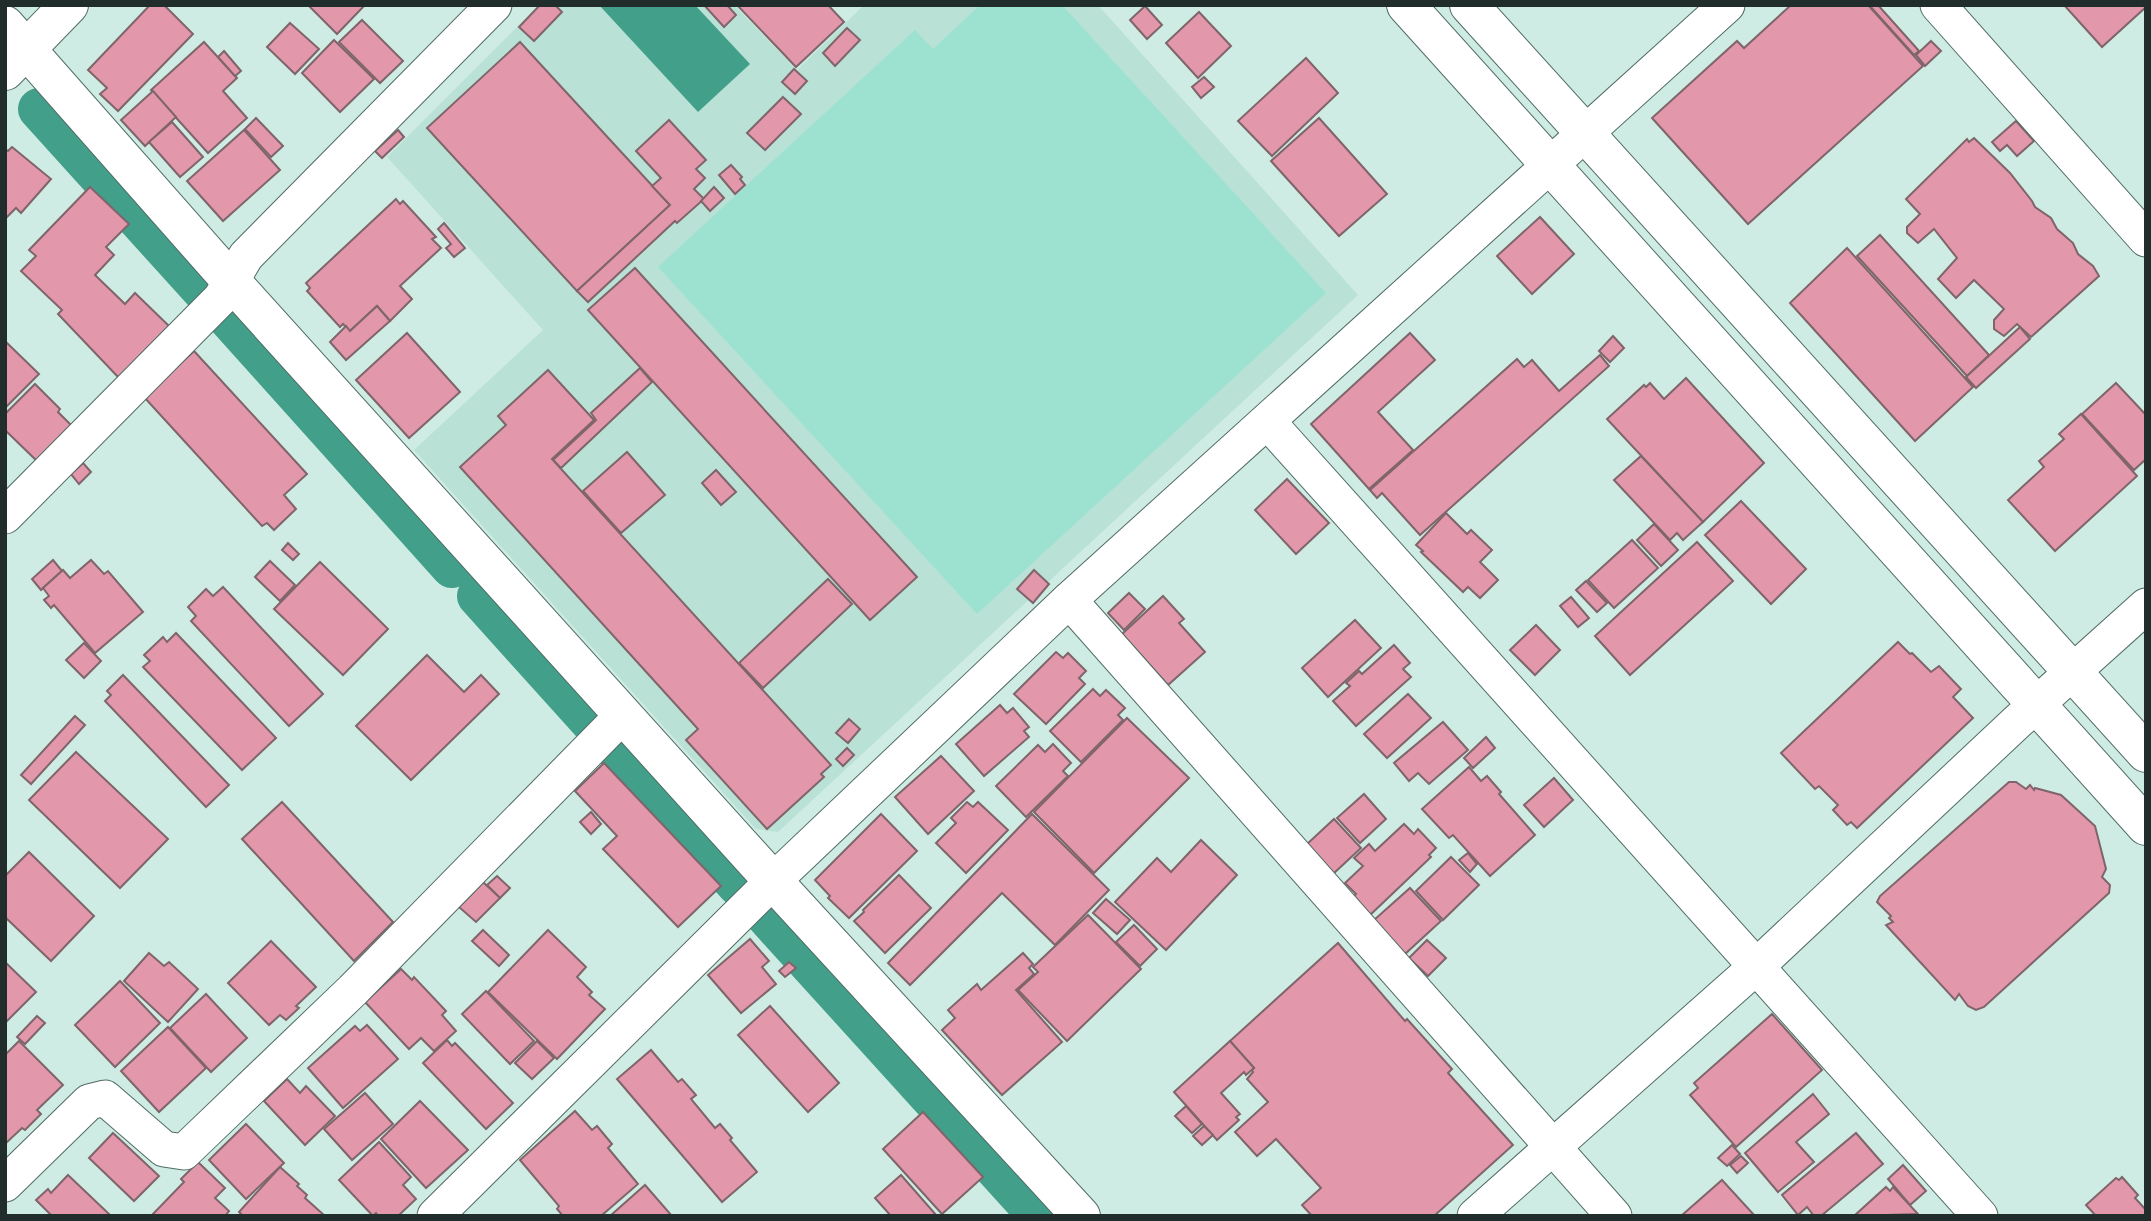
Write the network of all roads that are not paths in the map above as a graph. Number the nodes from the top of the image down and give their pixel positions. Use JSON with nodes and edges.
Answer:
{"nodes":[{"id":1,"x":69,"y":5,"type":"edge"},
{"id":2,"x":494,"y":5,"type":"edge"},
{"id":3,"x":1406,"y":5,"type":"edge"},
{"id":4,"x":1469,"y":5,"type":"edge"},
{"id":5,"x":1727,"y":5,"type":"edge"},
{"id":6,"x":1938,"y":5,"type":"edge"},
{"id":7,"x":12,"y":49,"type":"edge"},
{"id":8,"x":1586,"y":134,"type":"junction"},
{"id":9,"x":1552,"y":166,"type":"junction"},
{"id":10,"x":2146,"y":239,"type":"edge"},
{"id":11,"x":230,"y":280,"type":"junction"},
{"id":12,"x":1268,"y":422,"type":"junction"},
{"id":13,"x":5,"y":516,"type":"edge"},
{"id":14,"x":1069,"y":600,"type":"junction"},
{"id":15,"x":2146,"y":607,"type":"edge"},
{"id":16,"x":2072,"y":673,"type":"junction"},
{"id":17,"x":2036,"y":704,"type":"junction"},
{"id":18,"x":623,"y":715,"type":"junction"},
{"id":19,"x":2146,"y":753,"type":"edge"},
{"id":20,"x":2146,"y":826,"type":"edge"},
{"id":21,"x":773,"y":881,"type":"junction"},
{"id":22,"x":1757,"y":966,"type":"junction"},
{"id":23,"x":1551,"y":1147,"type":"junction"},
{"id":24,"x":5,"y":1184,"type":"edge"},
{"id":25,"x":435,"y":1216,"type":"edge"},
{"id":26,"x":1081,"y":1216,"type":"edge"},
{"id":27,"x":1475,"y":1216,"type":"edge"},
{"id":28,"x":1614,"y":1216,"type":"edge"},
{"id":29,"x":1980,"y":1216,"type":"edge"}],
"edges":[{"from":1,"to":7,"type":"street"},
{"from":2,"to":11,"type":"street"},
{"from":3,"to":9,"type":"street"},
{"from":4,"to":8,"type":"street"},
{"from":5,"to":8,"type":"street"},
{"from":6,"to":10,"type":"street"},
{"from":7,"to":11,"type":"street"},
{"from":8,"to":9,"type":"street"},
{"from":8,"to":16,"type":"street"},
{"from":9,"to":12,"type":"street"},
{"from":9,"to":17,"type":"street"},
{"from":11,"to":13,"type":"street"},
{"from":11,"to":18,"type":"street"},
{"from":12,"to":14,"type":"street"},
{"from":12,"to":22,"type":"street"},
{"from":14,"to":21,"type":"street"},
{"from":14,"to":23,"type":"street"},
{"from":15,"to":16,"type":"street"},
{"from":16,"to":17,"type":"street"},
{"from":16,"to":19,"type":"street"},
{"from":17,"to":20,"type":"street"},
{"from":17,"to":22,"type":"street"},
{"from":18,"to":21,"type":"street"},
{"from":18,"to":24,"type":"street"},
{"from":21,"to":25,"type":"street"},
{"from":21,"to":26,"type":"street"},
{"from":22,"to":23,"type":"street"},
{"from":22,"to":29,"type":"street"},
{"from":23,"to":27,"type":"street"},
{"from":23,"to":28,"type":"street"}]}
